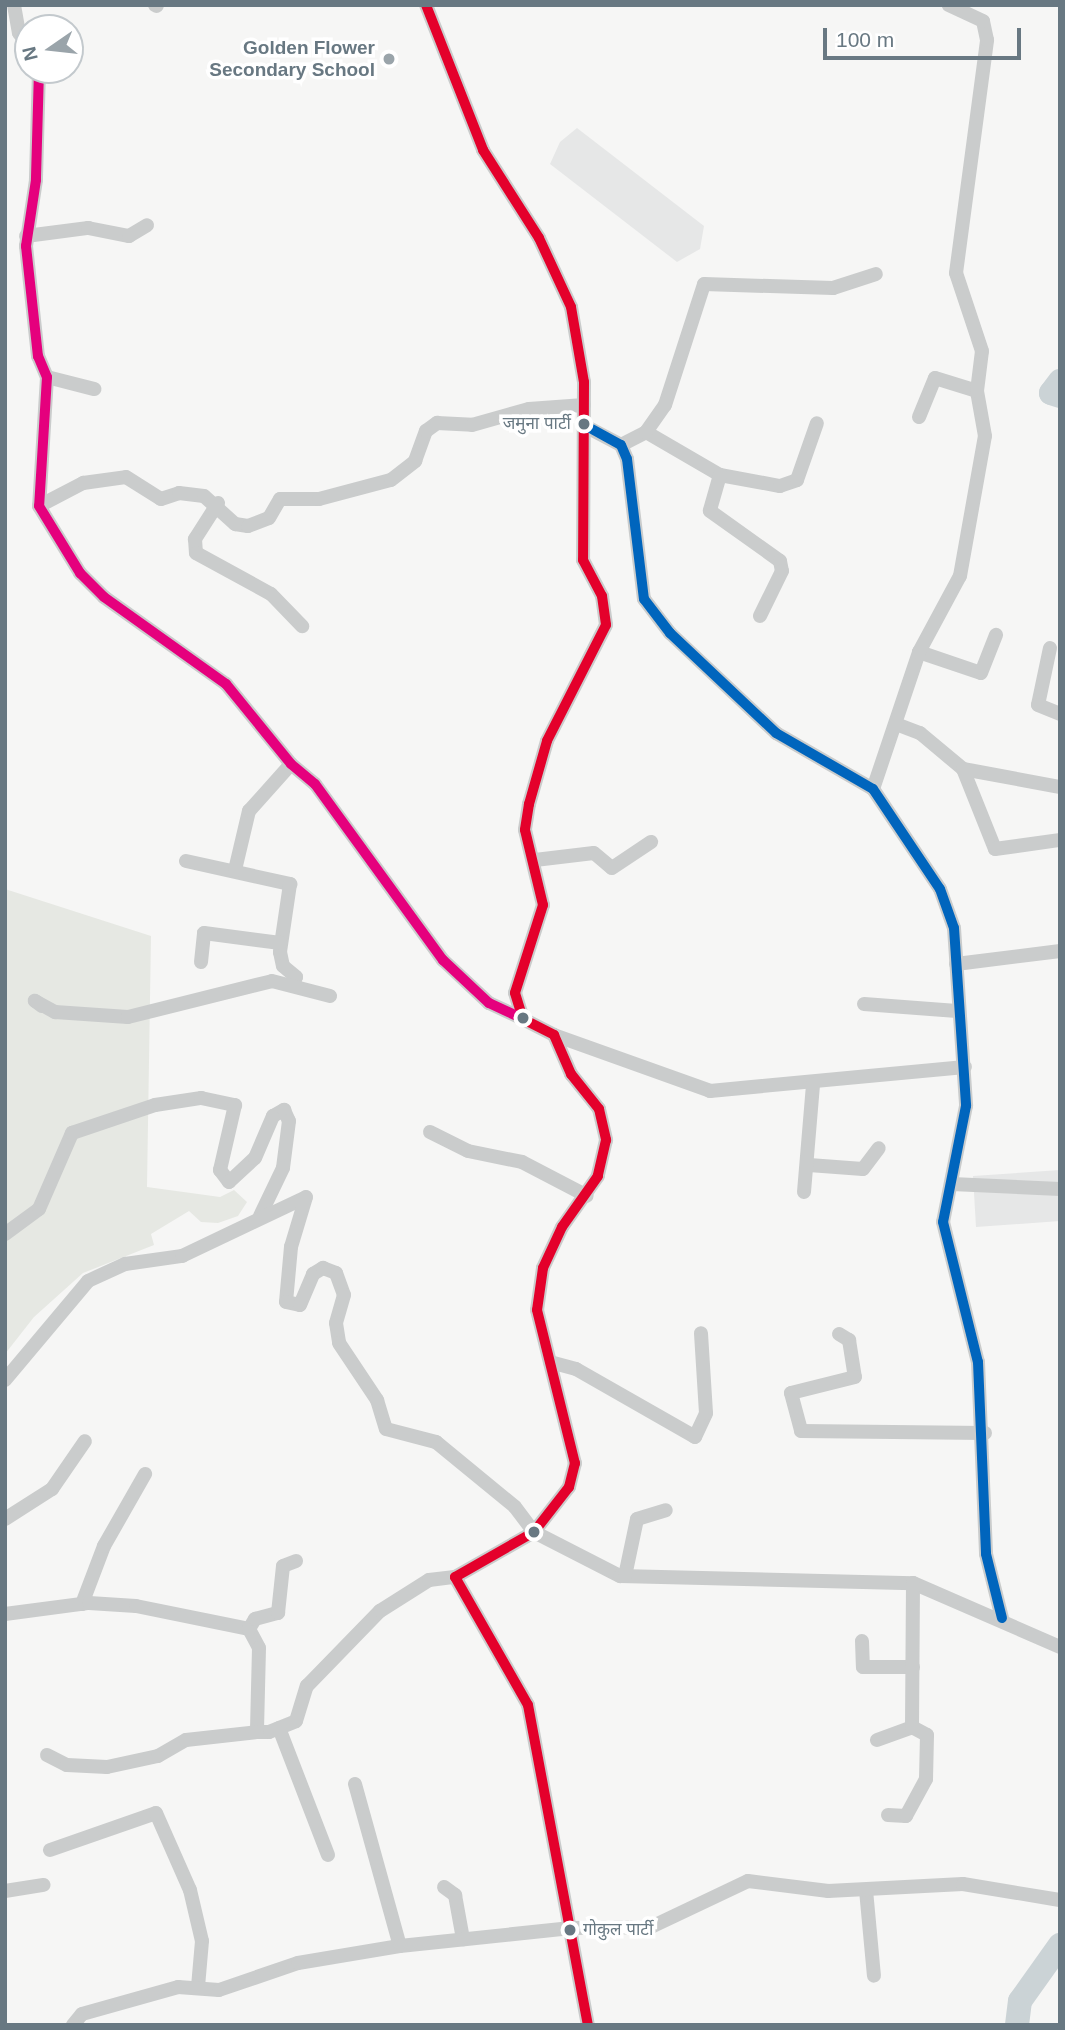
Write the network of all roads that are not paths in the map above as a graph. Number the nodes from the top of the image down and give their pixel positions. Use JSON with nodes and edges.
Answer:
{"nodes":[{"id":1,"x":426,"y":5,"type":"edge"},
{"id":2,"x":949,"y":5,"type":"edge"},
{"id":3,"x":38,"y":84,"type":"edge"},
{"id":4,"x":147,"y":225,"type":"dead end"},
{"id":5,"x":26,"y":236,"type":"junction"},
{"id":6,"x":876,"y":274,"type":"dead end"},
{"id":7,"x":47,"y":377,"type":"junction"},
{"id":8,"x":94,"y":389,"type":"dead end"},
{"id":9,"x":977,"y":391,"type":"junction"},
{"id":10,"x":584,"y":405,"type":"junction"},
{"id":11,"x":919,"y":417,"type":"dead end"},
{"id":12,"x":817,"y":423,"type":"dead end"},
{"id":13,"x":583,"y":425,"type":"junction"},
{"id":14,"x":646,"y":432,"type":"junction"},
{"id":15,"x":621,"y":445,"type":"junction"},
{"id":16,"x":720,"y":475,"type":"junction"},
{"id":17,"x":218,"y":503,"type":"junction"},
{"id":18,"x":39,"y":506,"type":"junction"},
{"id":19,"x":760,"y":616,"type":"dead end"},
{"id":20,"x":302,"y":626,"type":"dead end"},
{"id":21,"x":996,"y":635,"type":"dead end"},
{"id":22,"x":1050,"y":648,"type":"dead end"},
{"id":23,"x":919,"y":652,"type":"junction"},
{"id":24,"x":1060,"y":713,"type":"edge"},
{"id":25,"x":896,"y":724,"type":"junction"},
{"id":26,"x":291,"y":764,"type":"junction"},
{"id":27,"x":963,"y":769,"type":"junction"},
{"id":28,"x":1060,"y":787,"type":"edge"},
{"id":29,"x":873,"y":789,"type":"junction"},
{"id":30,"x":1060,"y":840,"type":"edge"},
{"id":31,"x":651,"y":842,"type":"dead end"},
{"id":32,"x":535,"y":860,"type":"junction"},
{"id":33,"x":186,"y":861,"type":"dead end"},
{"id":34,"x":235,"y":870,"type":"junction"},
{"id":35,"x":280,"y":943,"type":"junction"},
{"id":36,"x":1060,"y":951,"type":"edge"},
{"id":37,"x":201,"y":962,"type":"dead end"},
{"id":38,"x":956,"y":964,"type":"junction"},
{"id":39,"x":293,"y":985,"type":"junction"},
{"id":40,"x":330,"y":996,"type":"dead end"},
{"id":41,"x":864,"y":1004,"type":"dead end"},
{"id":42,"x":42,"y":1006,"type":"dead end"},
{"id":43,"x":957,"y":1011,"type":"junction"},
{"id":44,"x":523,"y":1019,"type":"junction"},
{"id":45,"x":554,"y":1035,"type":"junction"},
{"id":46,"x":965,"y":1068,"type":"junction"},
{"id":47,"x":813,"y":1084,"type":"junction"},
{"id":48,"x":430,"y":1132,"type":"dead end"},
{"id":49,"x":879,"y":1148,"type":"dead end"},
{"id":50,"x":809,"y":1165,"type":"junction"},
{"id":51,"x":953,"y":1184,"type":"junction"},
{"id":52,"x":1060,"y":1189,"type":"edge"},
{"id":53,"x":804,"y":1192,"type":"dead end"},
{"id":54,"x":587,"y":1196,"type":"junction"},
{"id":55,"x":260,"y":1216,"type":"junction"},
{"id":56,"x":5,"y":1234,"type":"edge"},
{"id":57,"x":701,"y":1333,"type":"dead end"},
{"id":58,"x":839,"y":1334,"type":"dead end"},
{"id":59,"x":550,"y":1362,"type":"junction"},
{"id":60,"x":5,"y":1380,"type":"edge"},
{"id":61,"x":985,"y":1433,"type":"junction"},
{"id":62,"x":85,"y":1441,"type":"dead end"},
{"id":63,"x":145,"y":1474,"type":"dead end"},
{"id":64,"x":666,"y":1510,"type":"dead end"},
{"id":65,"x":5,"y":1519,"type":"edge"},
{"id":66,"x":534,"y":1532,"type":"junction"},
{"id":67,"x":296,"y":1561,"type":"dead end"},
{"id":68,"x":625,"y":1576,"type":"junction"},
{"id":69,"x":455,"y":1577,"type":"junction"},
{"id":70,"x":913,"y":1583,"type":"junction"},
{"id":71,"x":82,"y":1604,"type":"junction"},
{"id":72,"x":5,"y":1614,"type":"edge"},
{"id":73,"x":1002,"y":1618,"type":"junction"},
{"id":74,"x":250,"y":1629,"type":"junction"},
{"id":75,"x":862,"y":1641,"type":"dead end"},
{"id":76,"x":1060,"y":1647,"type":"edge"},
{"id":77,"x":913,"y":1667,"type":"junction"},
{"id":78,"x":912,"y":1727,"type":"junction"},
{"id":79,"x":279,"y":1728,"type":"junction"},
{"id":80,"x":257,"y":1731,"type":"junction"},
{"id":81,"x":877,"y":1740,"type":"dead end"},
{"id":82,"x":47,"y":1755,"type":"dead end"},
{"id":83,"x":355,"y":1784,"type":"dead end"},
{"id":84,"x":888,"y":1815,"type":"dead end"},
{"id":85,"x":50,"y":1850,"type":"dead end"},
{"id":86,"x":328,"y":1855,"type":"dead end"},
{"id":87,"x":44,"y":1885,"type":"dead end"},
{"id":88,"x":444,"y":1887,"type":"dead end"},
{"id":89,"x":866,"y":1890,"type":"junction"},
{"id":90,"x":5,"y":1891,"type":"edge"},
{"id":91,"x":1060,"y":1900,"type":"edge"},
{"id":92,"x":571,"y":1928,"type":"junction"},
{"id":93,"x":463,"y":1939,"type":"junction"},
{"id":94,"x":400,"y":1945,"type":"junction"},
{"id":95,"x":874,"y":1976,"type":"dead end"},
{"id":96,"x":198,"y":1987,"type":"junction"},
{"id":97,"x":73,"y":2025,"type":"edge"},
{"id":98,"x":587,"y":2025,"type":"edge"}],
"edges":[{"from":1,"to":10,"type":"street"},
{"from":2,"to":9,"type":"street"},
{"from":3,"to":5,"type":"street"},
{"from":4,"to":5,"type":"street"},
{"from":5,"to":7,"type":"street"},
{"from":6,"to":14,"type":"street"},
{"from":7,"to":8,"type":"street"},
{"from":7,"to":18,"type":"street"},
{"from":9,"to":11,"type":"street"},
{"from":9,"to":23,"type":"street"},
{"from":10,"to":13,"type":"street"},
{"from":10,"to":17,"type":"street"},
{"from":12,"to":16,"type":"street"},
{"from":13,"to":15,"type":"street"},
{"from":13,"to":32,"type":"street"},
{"from":14,"to":15,"type":"street"},
{"from":14,"to":16,"type":"street"},
{"from":15,"to":29,"type":"street"},
{"from":16,"to":19,"type":"street"},
{"from":17,"to":18,"type":"street"},
{"from":17,"to":20,"type":"street"},
{"from":18,"to":26,"type":"street"},
{"from":21,"to":23,"type":"street"},
{"from":22,"to":24,"type":"street"},
{"from":23,"to":25,"type":"street"},
{"from":25,"to":27,"type":"street"},
{"from":25,"to":29,"type":"street"},
{"from":26,"to":34,"type":"street"},
{"from":26,"to":44,"type":"street"},
{"from":27,"to":28,"type":"street"},
{"from":27,"to":30,"type":"street"},
{"from":29,"to":38,"type":"street"},
{"from":31,"to":32,"type":"street"},
{"from":32,"to":44,"type":"street"},
{"from":33,"to":34,"type":"street"},
{"from":34,"to":35,"type":"street"},
{"from":35,"to":37,"type":"street"},
{"from":35,"to":39,"type":"street"},
{"from":36,"to":38,"type":"street"},
{"from":38,"to":43,"type":"street"},
{"from":39,"to":40,"type":"street"},
{"from":39,"to":42,"type":"street"},
{"from":41,"to":43,"type":"street"},
{"from":43,"to":46,"type":"street"},
{"from":44,"to":45,"type":"street"},
{"from":45,"to":47,"type":"street"},
{"from":45,"to":54,"type":"street"},
{"from":46,"to":47,"type":"street"},
{"from":46,"to":51,"type":"street"},
{"from":47,"to":50,"type":"street"},
{"from":48,"to":54,"type":"street"},
{"from":49,"to":50,"type":"street"},
{"from":50,"to":53,"type":"street"},
{"from":51,"to":52,"type":"street"},
{"from":51,"to":61,"type":"street"},
{"from":54,"to":59,"type":"street"},
{"from":55,"to":56,"type":"street"},
{"from":55,"to":60,"type":"street"},
{"from":55,"to":66,"type":"street"},
{"from":57,"to":59,"type":"street"},
{"from":58,"to":61,"type":"street"},
{"from":59,"to":66,"type":"street"},
{"from":61,"to":73,"type":"street"},
{"from":62,"to":65,"type":"street"},
{"from":63,"to":71,"type":"street"},
{"from":64,"to":68,"type":"street"},
{"from":66,"to":68,"type":"street"},
{"from":66,"to":69,"type":"street"},
{"from":67,"to":74,"type":"street"},
{"from":68,"to":70,"type":"street"},
{"from":69,"to":79,"type":"street"},
{"from":69,"to":92,"type":"street"},
{"from":70,"to":73,"type":"street"},
{"from":70,"to":77,"type":"street"},
{"from":71,"to":72,"type":"street"},
{"from":71,"to":74,"type":"street"},
{"from":73,"to":76,"type":"street"},
{"from":74,"to":80,"type":"street"},
{"from":75,"to":77,"type":"street"},
{"from":77,"to":78,"type":"street"},
{"from":78,"to":81,"type":"street"},
{"from":78,"to":84,"type":"street"},
{"from":79,"to":80,"type":"street"},
{"from":79,"to":86,"type":"street"},
{"from":80,"to":82,"type":"street"},
{"from":83,"to":94,"type":"street"},
{"from":85,"to":96,"type":"street"},
{"from":87,"to":90,"type":"street"},
{"from":88,"to":93,"type":"street"},
{"from":89,"to":91,"type":"street"},
{"from":89,"to":92,"type":"street"},
{"from":89,"to":95,"type":"street"},
{"from":92,"to":93,"type":"street"},
{"from":92,"to":98,"type":"street"},
{"from":93,"to":94,"type":"street"},
{"from":94,"to":96,"type":"street"},
{"from":96,"to":97,"type":"street"}]}
